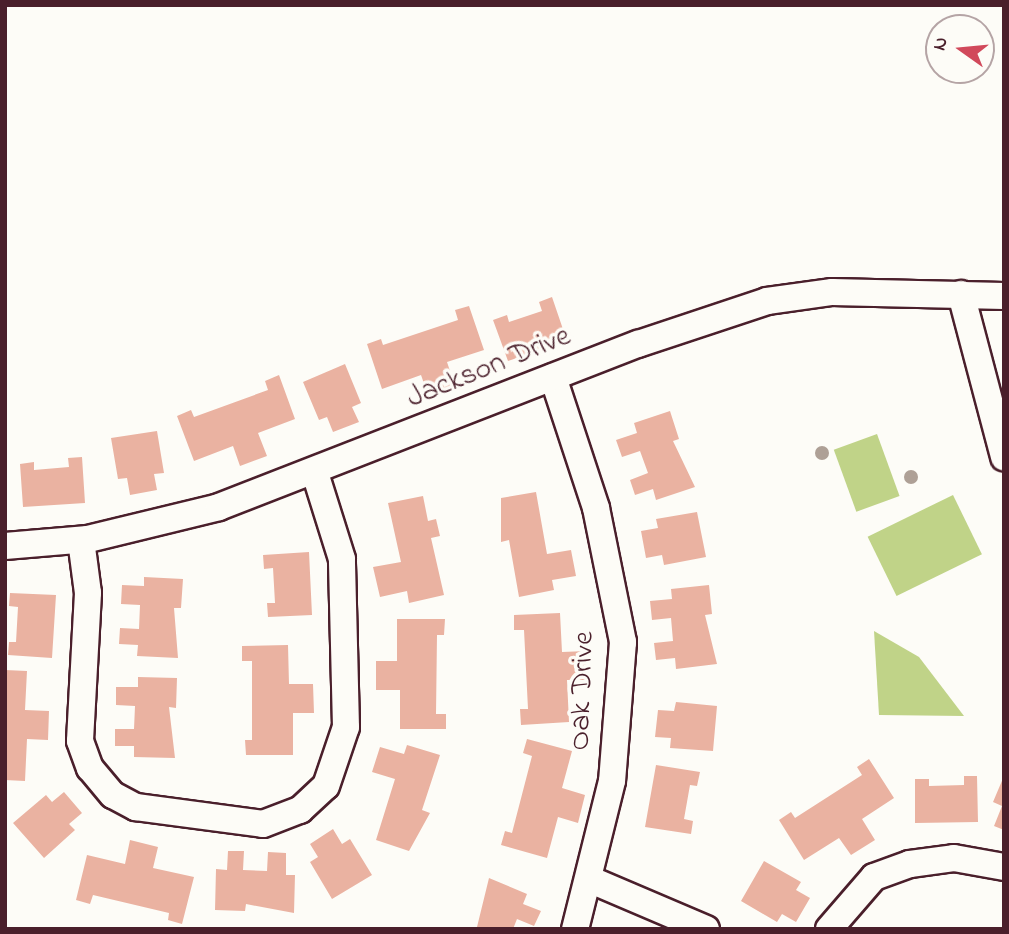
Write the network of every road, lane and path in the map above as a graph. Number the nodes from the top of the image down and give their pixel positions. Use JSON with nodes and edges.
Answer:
{"nodes":[{"id":1,"x":961,"y":294,"type":"junction"},
{"id":2,"x":1004,"y":296,"type":"edge"},
{"id":3,"x":553,"y":377,"type":"junction"},
{"id":4,"x":1004,"y":457,"type":"edge"},
{"id":5,"x":315,"y":473,"type":"junction"},
{"id":6,"x":81,"y":540,"type":"junction"},
{"id":7,"x":5,"y":545,"type":"edge"},
{"id":8,"x":1004,"y":867,"type":"edge"},
{"id":9,"x":591,"y":880,"type":"junction"},
{"id":10,"x":575,"y":929,"type":"edge"},
{"id":11,"x":706,"y":929,"type":"edge"},
{"id":12,"x":829,"y":929,"type":"edge"}],
"edges":[{"from":1,"to":2,"type":"street","name":"Jackson Drive"},
{"from":1,"to":3,"type":"street","name":"Jackson Drive"},
{"from":1,"to":4,"type":"street"},
{"from":3,"to":5,"type":"street","name":"Jackson Drive"},
{"from":3,"to":9,"type":"street","name":"Oak Drive"},
{"from":5,"to":6,"type":"street","name":"Jackson Drive"},
{"from":5,"to":6,"type":"street"},
{"from":6,"to":7,"type":"street","name":"Jackson Drive"},
{"from":8,"to":12,"type":"street"},
{"from":9,"to":10,"type":"street","name":"Oak Drive"},
{"from":9,"to":11,"type":"street"}]}
